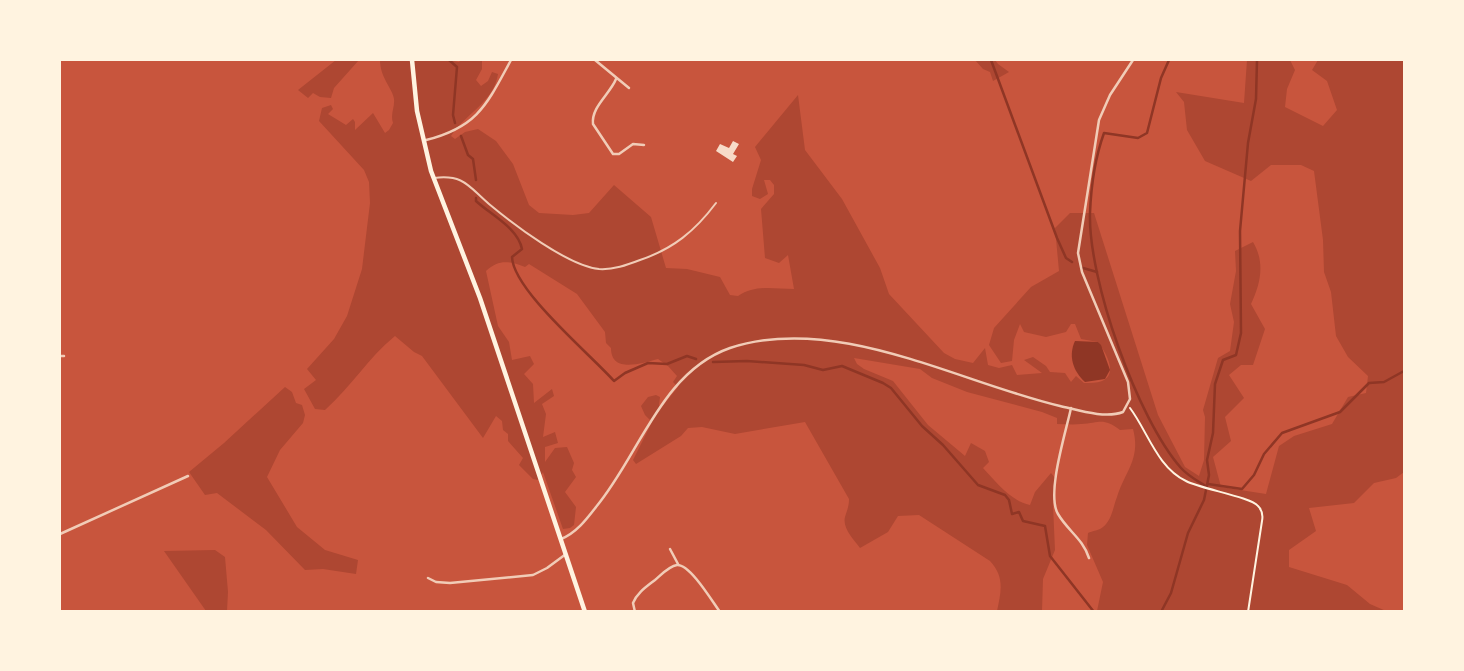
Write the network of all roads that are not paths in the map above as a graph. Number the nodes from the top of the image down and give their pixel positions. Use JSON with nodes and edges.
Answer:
{"nodes":[{"id":1,"x":412,"y":60,"type":"edge"},
{"id":2,"x":511,"y":60,"type":"edge"},
{"id":3,"x":595,"y":60,"type":"edge"},
{"id":4,"x":1133,"y":60,"type":"edge"},
{"id":5,"x":616,"y":79,"type":"junction"},
{"id":6,"x":629,"y":88,"type":"dead end"},
{"id":7,"x":422,"y":141,"type":"junction"},
{"id":8,"x":644,"y":145,"type":"dead end"},
{"id":9,"x":433,"y":178,"type":"junction"},
{"id":10,"x":716,"y":204,"type":"dead end"},
{"id":11,"x":1071,"y":408,"type":"junction"},
{"id":12,"x":188,"y":476,"type":"dead end"},
{"id":13,"x":60,"y":534,"type":"edge"},
{"id":14,"x":561,"y":539,"type":"junction"},
{"id":15,"x":670,"y":549,"type":"dead end"},
{"id":16,"x":566,"y":554,"type":"junction"},
{"id":17,"x":1089,"y":558,"type":"dead end"},
{"id":18,"x":678,"y":565,"type":"junction"},
{"id":19,"x":428,"y":578,"type":"dead end"},
{"id":20,"x":585,"y":611,"type":"edge"},
{"id":21,"x":635,"y":611,"type":"edge"},
{"id":22,"x":720,"y":611,"type":"edge"}],
"edges":[{"from":1,"to":7,"type":"main road"},
{"from":2,"to":7,"type":"street"},
{"from":3,"to":5,"type":"street"},
{"from":4,"to":11,"type":"street"},
{"from":5,"to":6,"type":"street"},
{"from":5,"to":8,"type":"street"},
{"from":7,"to":9,"type":"main road"},
{"from":9,"to":10,"type":"lane"},
{"from":9,"to":14,"type":"main road"},
{"from":11,"to":14,"type":"street"},
{"from":11,"to":17,"type":"street"},
{"from":12,"to":13,"type":"street"},
{"from":14,"to":16,"type":"main road"},
{"from":15,"to":18,"type":"street"},
{"from":16,"to":19,"type":"street"},
{"from":16,"to":20,"type":"main road"},
{"from":18,"to":21,"type":"street"},
{"from":18,"to":22,"type":"street"}]}
